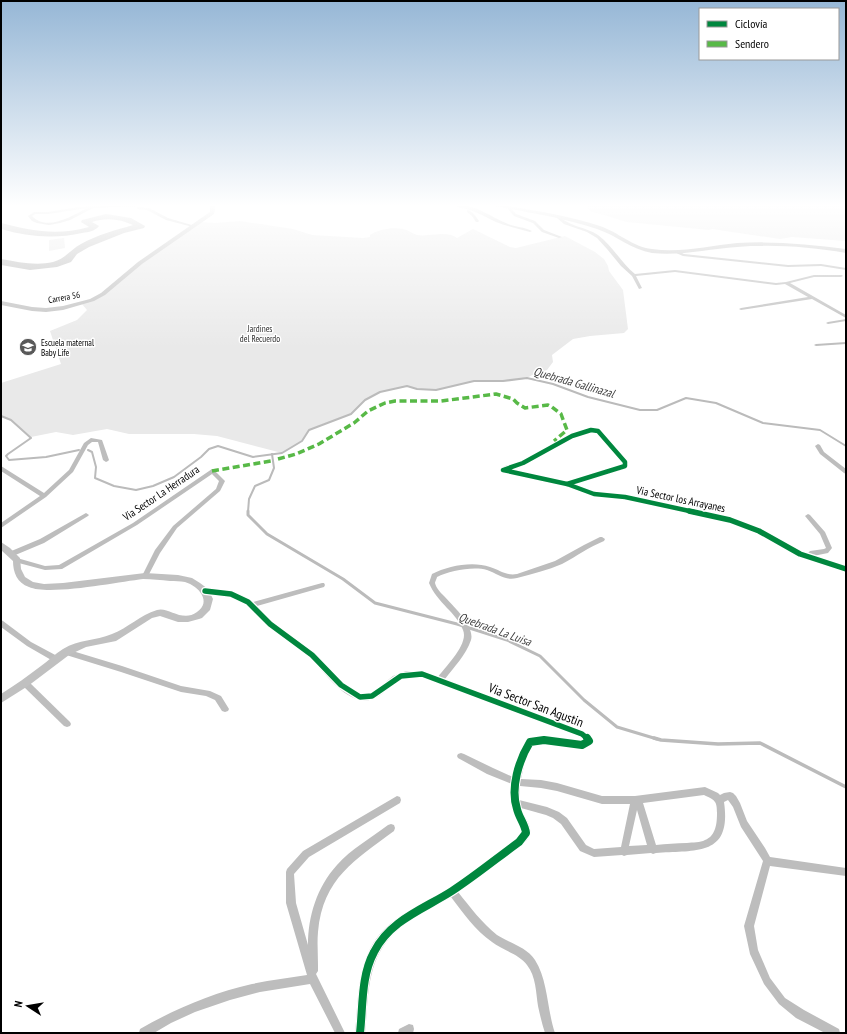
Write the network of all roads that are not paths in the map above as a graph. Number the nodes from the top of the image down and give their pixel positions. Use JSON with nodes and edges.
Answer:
{"nodes":[{"id":1,"x":155,"y":252,"type":"edge"},
{"id":2,"x":613,"y":252,"type":"edge"},
{"id":3,"x":677,"y":252,"type":"edge"},
{"id":4,"x":837,"y":267,"type":"junction"},
{"id":5,"x":846,"y":268,"type":"edge"},
{"id":6,"x":634,"y":275,"type":"junction"},
{"id":7,"x":841,"y":276,"type":"junction"},
{"id":8,"x":846,"y":279,"type":"edge"},
{"id":9,"x":786,"y":283,"type":"junction"},
{"id":10,"x":640,"y":288,"type":"dead end"},
{"id":11,"x":812,"y":298,"type":"junction"},
{"id":12,"x":1,"y":303,"type":"edge"},
{"id":13,"x":741,"y":309,"type":"dead end"},
{"id":14,"x":846,"y":312,"type":"edge"},
{"id":15,"x":838,"y":313,"type":"junction"},
{"id":16,"x":846,"y":319,"type":"edge"},
{"id":17,"x":828,"y":323,"type":"dead end"},
{"id":18,"x":846,"y":343,"type":"edge"},
{"id":19,"x":816,"y":345,"type":"dead end"},
{"id":20,"x":818,"y":446,"type":"dead end"},
{"id":21,"x":106,"y":460,"type":"dead end"},
{"id":22,"x":1,"y":468,"type":"edge"},
{"id":23,"x":846,"y":472,"type":"edge"},
{"id":24,"x":568,"y":484,"type":"junction"},
{"id":25,"x":44,"y":496,"type":"junction"},
{"id":26,"x":86,"y":515,"type":"dead end"},
{"id":27,"x":808,"y":516,"type":"dead end"},
{"id":28,"x":1,"y":526,"type":"edge"},
{"id":29,"x":602,"y":539,"type":"dead end"},
{"id":30,"x":1,"y":546,"type":"edge"},
{"id":31,"x":14,"y":557,"type":"junction"},
{"id":32,"x":808,"y":557,"type":"junction"},
{"id":33,"x":846,"y":569,"type":"edge"},
{"id":34,"x":145,"y":576,"type":"junction"},
{"id":35,"x":322,"y":585,"type":"dead end"},
{"id":36,"x":205,"y":591,"type":"junction"},
{"id":37,"x":252,"y":605,"type":"junction"},
{"id":38,"x":1,"y":623,"type":"edge"},
{"id":39,"x":66,"y":652,"type":"junction"},
{"id":40,"x":56,"y":659,"type":"junction"},
{"id":41,"x":440,"y":680,"type":"junction"},
{"id":42,"x":25,"y":683,"type":"junction"},
{"id":43,"x":1,"y":699,"type":"edge"},
{"id":44,"x":225,"y":709,"type":"dead end"},
{"id":45,"x":67,"y":724,"type":"dead end"},
{"id":46,"x":461,"y":756,"type":"dead end"},
{"id":47,"x":515,"y":782,"type":"junction"},
{"id":48,"x":397,"y":800,"type":"dead end"},
{"id":49,"x":636,"y":800,"type":"junction"},
{"id":50,"x":720,"y":801,"type":"junction"},
{"id":51,"x":516,"y":803,"type":"junction"},
{"id":52,"x":391,"y":828,"type":"dead end"},
{"id":53,"x":653,"y":850,"type":"junction"},
{"id":54,"x":624,"y":852,"type":"junction"},
{"id":55,"x":767,"y":861,"type":"junction"},
{"id":56,"x":846,"y":872,"type":"edge"},
{"id":57,"x":452,"y":891,"type":"junction"},
{"id":58,"x":313,"y":979,"type":"junction"},
{"id":59,"x":144,"y":1033,"type":"edge"},
{"id":60,"x":340,"y":1033,"type":"edge"},
{"id":61,"x":360,"y":1033,"type":"edge"},
{"id":62,"x":550,"y":1033,"type":"edge"},
{"id":63,"x":835,"y":1033,"type":"edge"}],
"edges":[{"from":1,"to":12,"type":"street","name":"Carrera 56"},
{"from":2,"to":6,"type":"street"},
{"from":3,"to":4,"type":"street"},
{"from":4,"to":5,"type":"street"},
{"from":4,"to":7,"type":"street"},
{"from":6,"to":9,"type":"street"},
{"from":6,"to":10,"type":"street"},
{"from":7,"to":8,"type":"street"},
{"from":7,"to":9,"type":"street"},
{"from":9,"to":11,"type":"street"},
{"from":11,"to":13,"type":"street"},
{"from":11,"to":15,"type":"street"},
{"from":14,"to":15,"type":"street"},
{"from":15,"to":16,"type":"street"},
{"from":16,"to":17,"type":"street"},
{"from":18,"to":19,"type":"street"},
{"from":20,"to":23,"type":"street"},
{"from":21,"to":25,"type":"street"},
{"from":22,"to":25,"type":"street"},
{"from":24,"to":24,"type":"street","name":"Via Sector los Arrayanes"},
{"from":24,"to":32,"type":"street","name":"Via Sector los Arrayanes"},
{"from":25,"to":28,"type":"street"},
{"from":26,"to":31,"type":"street"},
{"from":27,"to":32,"type":"street"},
{"from":29,"to":41,"type":"street"},
{"from":30,"to":31,"type":"street"},
{"from":31,"to":34,"type":"street"},
{"from":31,"to":34,"type":"street","name":"Via Sector La Herradura"},
{"from":32,"to":33,"type":"street","name":"Via Sector los Arrayanes"},
{"from":34,"to":36,"type":"street"},
{"from":35,"to":37,"type":"street"},
{"from":36,"to":37,"type":"street","name":"Via Sector San Agustin"},
{"from":36,"to":39,"type":"street"},
{"from":37,"to":41,"type":"street","name":"Via Sector San Agustin"},
{"from":38,"to":40,"type":"street"},
{"from":39,"to":40,"type":"street"},
{"from":39,"to":44,"type":"street"},
{"from":40,"to":42,"type":"street"},
{"from":41,"to":47,"type":"street","name":"Via Sector San Agustin"},
{"from":42,"to":43,"type":"street"},
{"from":42,"to":45,"type":"street"},
{"from":46,"to":47,"type":"street"},
{"from":47,"to":49,"type":"street"},
{"from":47,"to":51,"type":"street","name":"Via Sector San Agustin"},
{"from":48,"to":58,"type":"street"},
{"from":49,"to":50,"type":"street"},
{"from":49,"to":53,"type":"street"},
{"from":49,"to":54,"type":"street"},
{"from":50,"to":53,"type":"street"},
{"from":50,"to":55,"type":"street"},
{"from":51,"to":54,"type":"street"},
{"from":51,"to":57,"type":"street","name":"Via Sector San Agustin"},
{"from":52,"to":58,"type":"street"},
{"from":53,"to":54,"type":"street"},
{"from":55,"to":56,"type":"street"},
{"from":55,"to":63,"type":"street"},
{"from":57,"to":61,"type":"street","name":"Via Sector San Agustin"},
{"from":57,"to":62,"type":"street"},
{"from":58,"to":59,"type":"street"},
{"from":58,"to":60,"type":"street"}]}
